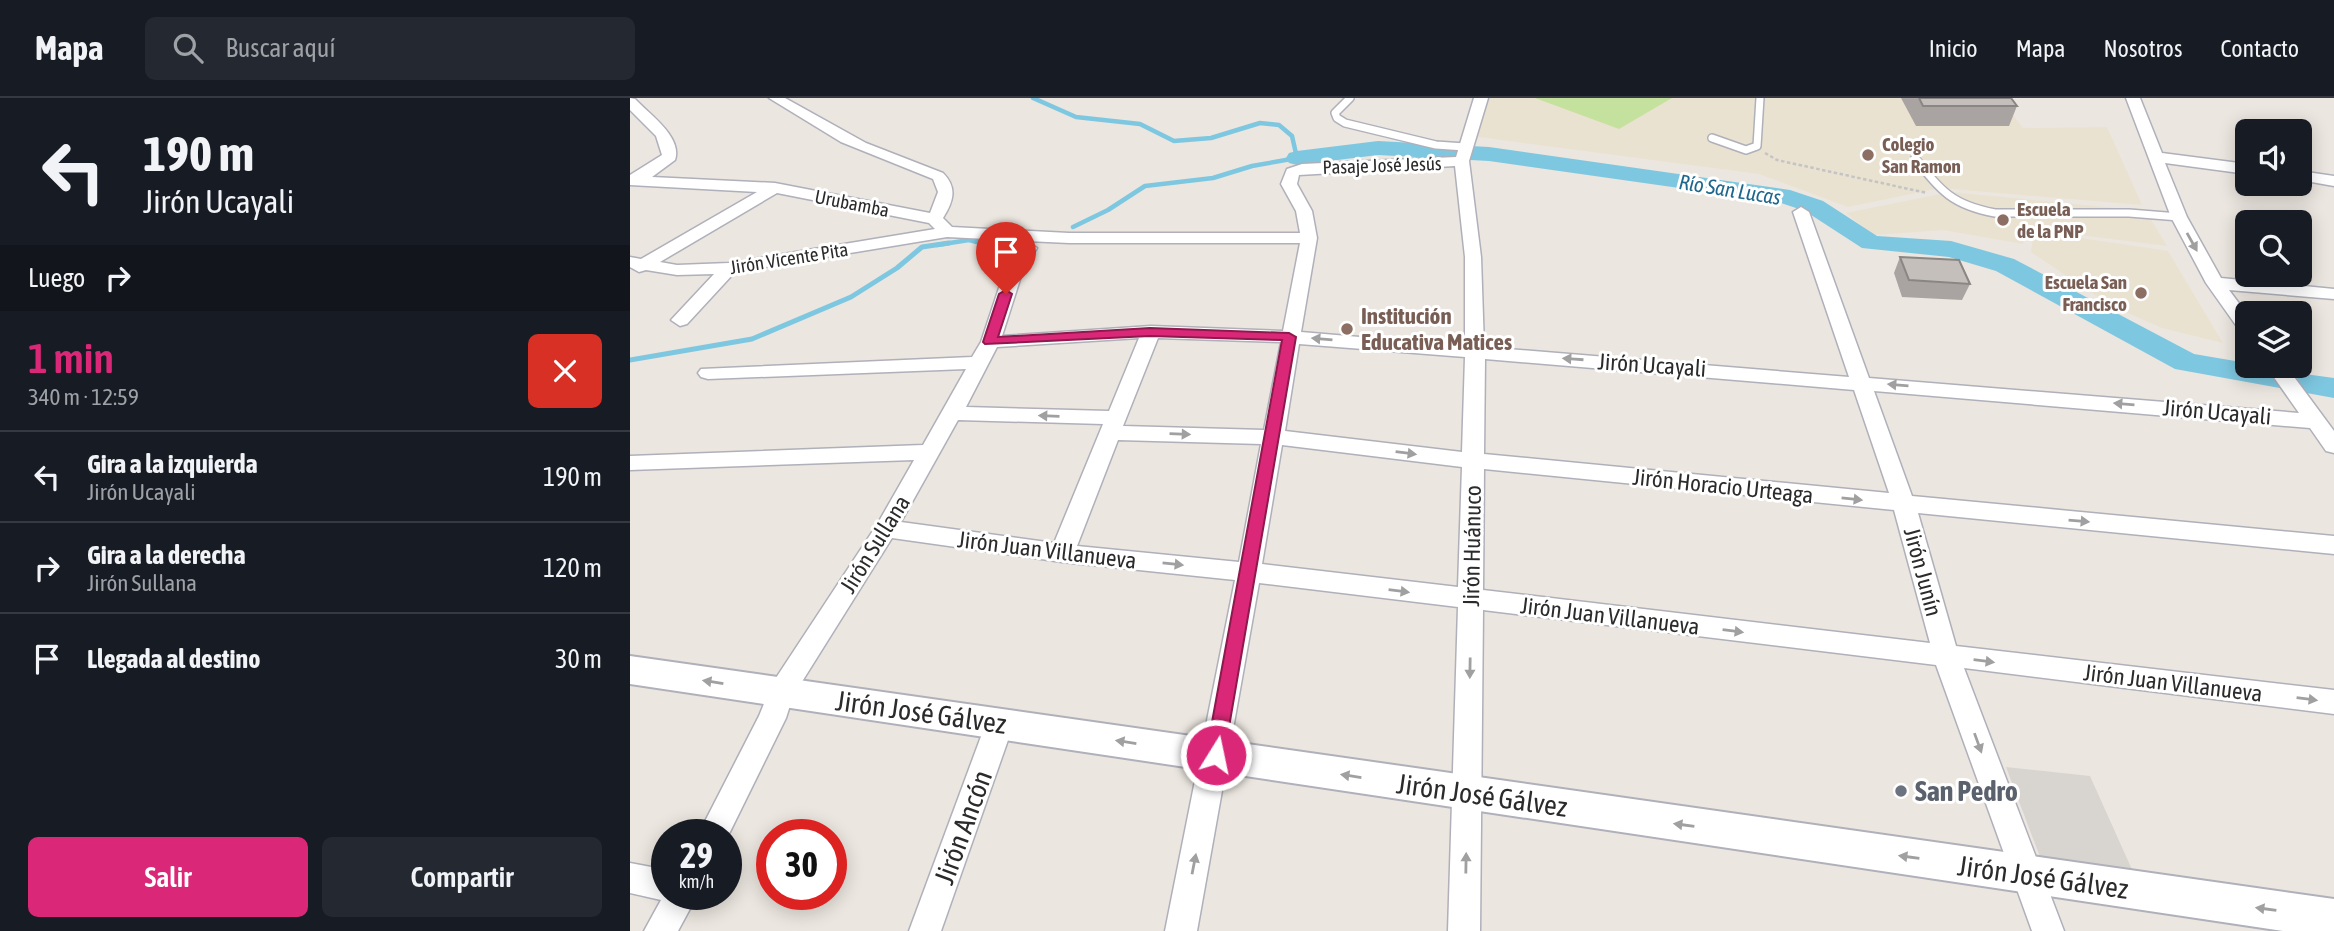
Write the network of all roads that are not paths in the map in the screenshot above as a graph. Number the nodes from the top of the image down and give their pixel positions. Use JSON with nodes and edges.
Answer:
{"nodes":[{"id":1,"x":776,"y":98,"type":"edge"},
{"id":2,"x":1350,"y":98,"type":"edge"},
{"id":3,"x":1480,"y":98,"type":"edge"},
{"id":4,"x":1760,"y":98,"type":"edge"},
{"id":5,"x":2133,"y":98,"type":"edge"},
{"id":6,"x":630,"y":102,"type":"edge"},
{"id":7,"x":1712,"y":138,"type":"dead end"},
{"id":8,"x":1464,"y":154,"type":"junction"},
{"id":9,"x":2157,"y":157,"type":"junction"},
{"id":10,"x":1915,"y":158,"type":"dead end"},
{"id":11,"x":2235,"y":167,"type":"edge"},
{"id":12,"x":2312,"y":178,"type":"edge"},
{"id":13,"x":633,"y":180,"type":"edge"},
{"id":14,"x":2334,"y":181,"type":"edge"},
{"id":15,"x":775,"y":188,"type":"junction"},
{"id":16,"x":1801,"y":212,"type":"dead end"},
{"id":17,"x":2179,"y":217,"type":"junction"},
{"id":18,"x":934,"y":219,"type":"junction"},
{"id":19,"x":947,"y":232,"type":"junction"},
{"id":20,"x":985,"y":234,"type":"junction"},
{"id":21,"x":1309,"y":237,"type":"junction"},
{"id":22,"x":1069,"y":238,"type":"junction"},
{"id":23,"x":1028,"y":248,"type":"junction"},
{"id":24,"x":634,"y":266,"type":"edge"},
{"id":25,"x":729,"y":268,"type":"junction"},
{"id":26,"x":2215,"y":283,"type":"junction"},
{"id":27,"x":2334,"y":294,"type":"edge"},
{"id":28,"x":2235,"y":310,"type":"edge"},
{"id":29,"x":680,"y":320,"type":"dead end"},
{"id":30,"x":1150,"y":332,"type":"junction"},
{"id":31,"x":1289,"y":337,"type":"junction"},
{"id":32,"x":990,"y":342,"type":"junction"},
{"id":33,"x":1475,"y":352,"type":"junction"},
{"id":34,"x":976,"y":363,"type":"junction"},
{"id":35,"x":708,"y":373,"type":"dead end"},
{"id":36,"x":2284,"y":378,"type":"edge"},
{"id":37,"x":1861,"y":382,"type":"junction"},
{"id":38,"x":952,"y":413,"type":"junction"},
{"id":39,"x":2309,"y":413,"type":"junction"},
{"id":40,"x":1115,"y":426,"type":"junction"},
{"id":41,"x":1272,"y":437,"type":"junction"},
{"id":42,"x":2334,"y":446,"type":"edge"},
{"id":43,"x":930,"y":452,"type":"junction"},
{"id":44,"x":1474,"y":461,"type":"junction"},
{"id":45,"x":630,"y":463,"type":"edge"},
{"id":46,"x":1905,"y":504,"type":"junction"},
{"id":47,"x":886,"y":529,"type":"junction"},
{"id":48,"x":2334,"y":545,"type":"edge"},
{"id":49,"x":1062,"y":553,"type":"junction"},
{"id":50,"x":1249,"y":572,"type":"junction"},
{"id":51,"x":1471,"y":600,"type":"junction"},
{"id":52,"x":1946,"y":656,"type":"junction"},
{"id":53,"x":630,"y":670,"type":"edge"},
{"id":54,"x":781,"y":692,"type":"junction"},
{"id":55,"x":2334,"y":702,"type":"edge"},
{"id":56,"x":1000,"y":723,"type":"junction"},
{"id":57,"x":1216,"y":755,"type":"junction"},
{"id":58,"x":1467,"y":794,"type":"junction"},
{"id":59,"x":721,"y":819,"type":"edge"},
{"id":60,"x":2025,"y":874,"type":"junction"},
{"id":61,"x":630,"y":878,"type":"edge"},
{"id":62,"x":651,"y":883,"type":"edge"},
{"id":63,"x":672,"y":910,"type":"edge"},
{"id":64,"x":2334,"y":919,"type":"edge"},
{"id":65,"x":660,"y":931,"type":"edge"},
{"id":66,"x":925,"y":931,"type":"edge"},
{"id":67,"x":1181,"y":931,"type":"edge"},
{"id":68,"x":1464,"y":931,"type":"edge"},
{"id":69,"x":2048,"y":931,"type":"edge"}],
"edges":[{"from":1,"to":18,"type":"street"},
{"from":2,"to":8,"type":"lane"},
{"from":3,"to":8,"type":"street"},
{"from":4,"to":7,"type":"lane"},
{"from":5,"to":9,"type":"street"},
{"from":6,"to":13,"type":"street"},
{"from":8,"to":21,"type":"street","name":"Pasaje José Jesús"},
{"from":8,"to":33,"type":"street","name":"Jirón Huánuco"},
{"from":9,"to":11,"type":"street"},
{"from":9,"to":17,"type":"street"},
{"from":10,"to":17,"type":"lane"},
{"from":12,"to":14,"type":"street"},
{"from":13,"to":15,"type":"street","name":"Urubamba"},
{"from":15,"to":18,"type":"street","name":"Urubamba"},
{"from":15,"to":24,"type":"street"},
{"from":16,"to":37,"type":"street","name":"Jirón Junín"},
{"from":17,"to":26,"type":"street","one_way":true},
{"from":18,"to":19,"type":"street"},
{"from":19,"to":20,"type":"street"},
{"from":19,"to":25,"type":"street","name":"Jirón Vicente Pita"},
{"from":20,"to":22,"type":"street"},
{"from":20,"to":23,"type":"street"},
{"from":21,"to":22,"type":"street"},
{"from":21,"to":31,"type":"street"},
{"from":22,"to":23,"type":"street"},
{"from":23,"to":32,"type":"street","name":"Jirón Sullana"},
{"from":24,"to":25,"type":"street","name":"Jirón Vicente Pita"},
{"from":25,"to":29,"type":"street"},
{"from":26,"to":27,"type":"street"},
{"from":26,"to":28,"type":"street"},
{"from":30,"to":31,"type":"street","name":"Jirón Ucayali"},
{"from":30,"to":32,"type":"street","name":"Jirón Ucayali"},
{"from":30,"to":40,"type":"street"},
{"from":33,"to":31,"type":"street","name":"Jirón Ucayali","one_way":true},
{"from":31,"to":41,"type":"street"},
{"from":32,"to":34,"type":"street","name":"Jirón Sullana"},
{"from":37,"to":33,"type":"street","name":"Jirón Ucayali","one_way":true},
{"from":33,"to":44,"type":"street","name":"Jirón Huánuco"},
{"from":34,"to":35,"type":"street"},
{"from":34,"to":38,"type":"street","name":"Jirón Sullana"},
{"from":36,"to":39,"type":"street"},
{"from":39,"to":37,"type":"street","name":"Jirón Ucayali","one_way":true},
{"from":37,"to":46,"type":"street","name":"Jirón Junín"},
{"from":40,"to":38,"type":"street","name":"Jirón Horacio Urteaga","one_way":true},
{"from":38,"to":43,"type":"street","name":"Jirón Sullana"},
{"from":39,"to":42,"type":"street"},
{"from":40,"to":41,"type":"street","name":"Jirón Horacio Urteaga","one_way":true},
{"from":40,"to":49,"type":"street"},
{"from":41,"to":44,"type":"street","name":"Jirón Horacio Urteaga","one_way":true},
{"from":41,"to":50,"type":"street"},
{"from":43,"to":45,"type":"street"},
{"from":43,"to":47,"type":"street","name":"Jirón Sullana"},
{"from":44,"to":46,"type":"street","name":"Jirón Horacio Urteaga","one_way":true},
{"from":44,"to":51,"type":"street","name":"Jirón Huánuco"},
{"from":46,"to":48,"type":"street","name":"Jirón Horacio Urteaga","one_way":true},
{"from":46,"to":52,"type":"street","name":"Jirón Junín"},
{"from":47,"to":49,"type":"street","name":"Jirón Juan Villanueva"},
{"from":47,"to":54,"type":"street","name":"Jirón Sullana"},
{"from":49,"to":50,"type":"street","name":"Jirón Juan Villanueva","one_way":true},
{"from":50,"to":51,"type":"street","name":"Jirón Juan Villanueva","one_way":true},
{"from":50,"to":57,"type":"street"},
{"from":51,"to":52,"type":"street","name":"Jirón Juan Villanueva","one_way":true},
{"from":51,"to":58,"type":"street","name":"Jirón Huánuco","one_way":true},
{"from":52,"to":55,"type":"street","name":"Jirón Juan Villanueva","one_way":true},
{"from":52,"to":60,"type":"street","name":"Jirón Junín","one_way":true},
{"from":54,"to":53,"type":"street","name":"Jirón José Gálvez","one_way":true},
{"from":54,"to":56,"type":"street","name":"Jirón José Gálvez"},
{"from":54,"to":59,"type":"street","name":"Jirón Sullana"},
{"from":57,"to":56,"type":"street","name":"Jirón José Gálvez","one_way":true},
{"from":56,"to":66,"type":"street","name":"Jirón Ancón"},
{"from":58,"to":57,"type":"street","name":"Jirón José Gálvez","one_way":true},
{"from":67,"to":57,"type":"street","one_way":true},
{"from":60,"to":58,"type":"street","name":"Jirón José Gálvez","one_way":true},
{"from":68,"to":58,"type":"street","name":"Jirón Huánuco","one_way":true},
{"from":64,"to":60,"type":"street","name":"Jirón José Gálvez","one_way":true},
{"from":60,"to":69,"type":"street","name":"Jirón Junín"},
{"from":61,"to":62,"type":"street"},
{"from":63,"to":65,"type":"street"}]}
